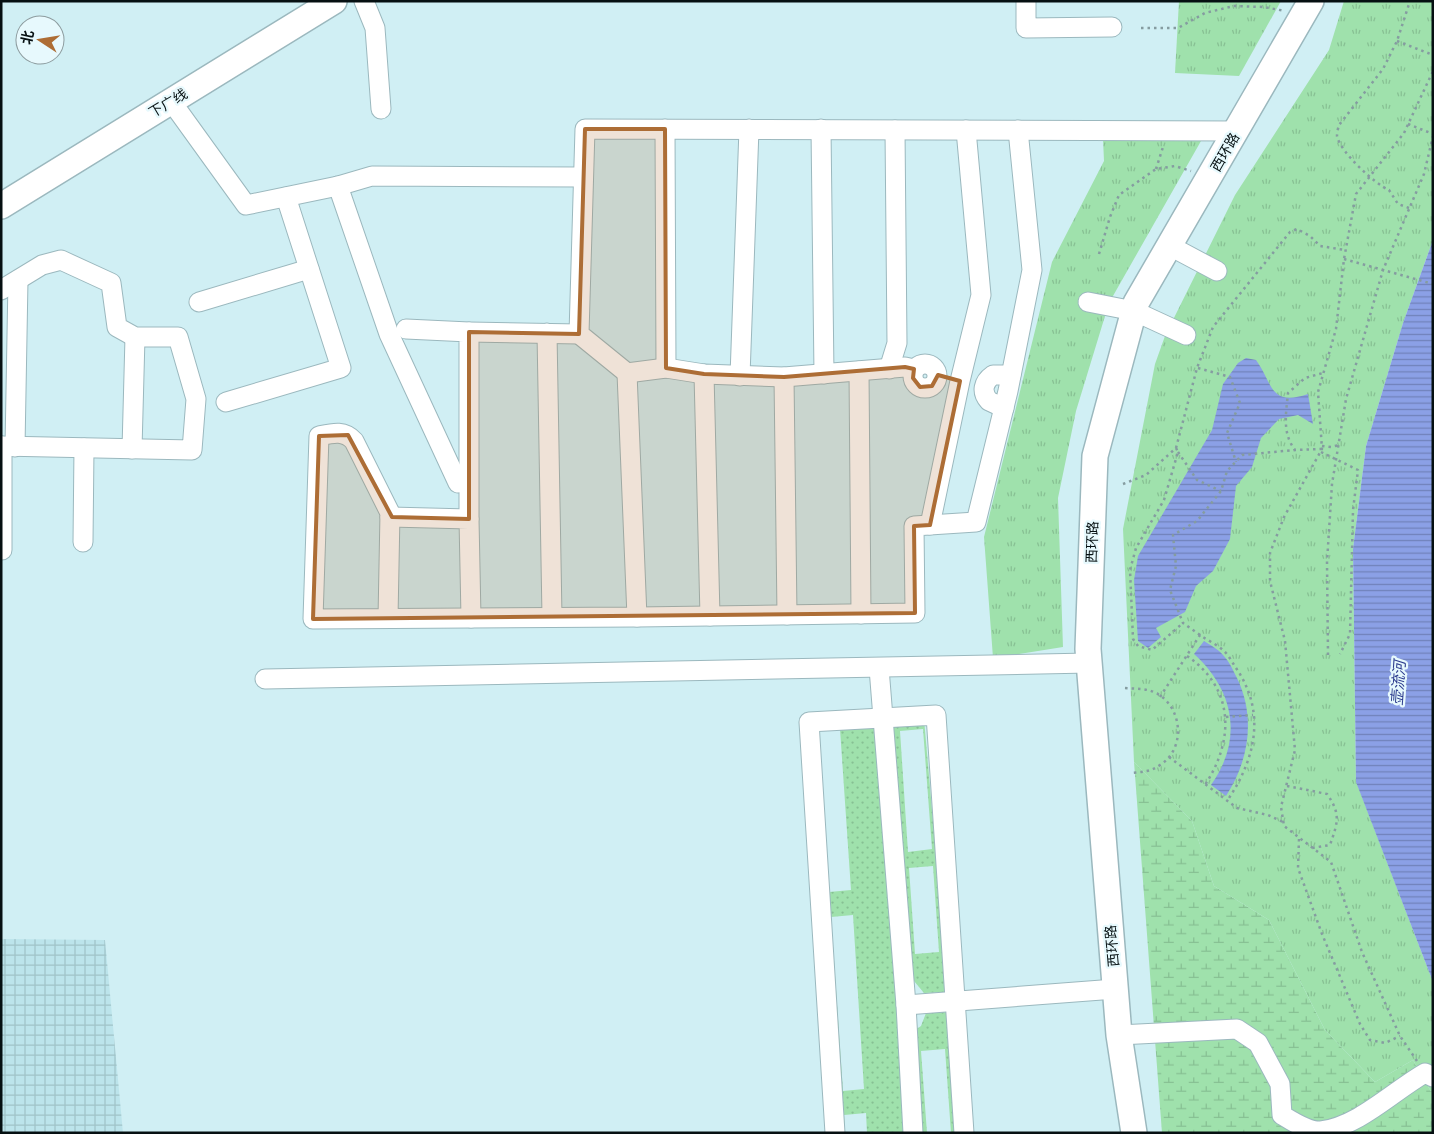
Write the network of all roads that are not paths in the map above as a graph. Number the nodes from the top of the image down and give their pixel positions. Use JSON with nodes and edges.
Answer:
{"nodes":[{"id":1,"x":334,"y":1,"type":"edge"},
{"id":2,"x":364,"y":1,"type":"edge"},
{"id":3,"x":1026,"y":1,"type":"edge"},
{"id":4,"x":1311,"y":1,"type":"edge"},
{"id":5,"x":1112,"y":27,"type":"dead end"},
{"id":6,"x":171,"y":101,"type":"junction"},
{"id":7,"x":381,"y":109,"type":"dead end"},
{"id":8,"x":665,"y":129,"type":"junction"},
{"id":9,"x":749,"y":129,"type":"junction"},
{"id":10,"x":821,"y":130,"type":"junction"},
{"id":11,"x":895,"y":130,"type":"junction"},
{"id":12,"x":966,"y":130,"type":"junction"},
{"id":13,"x":1018,"y":130,"type":"junction"},
{"id":14,"x":1237,"y":131,"type":"junction"},
{"id":15,"x":583,"y":177,"type":"junction"},
{"id":16,"x":338,"y":186,"type":"junction"},
{"id":17,"x":286,"y":197,"type":"junction"},
{"id":18,"x":1,"y":206,"type":"edge"},
{"id":19,"x":1170,"y":246,"type":"junction"},
{"id":20,"x":309,"y":269,"type":"junction"},
{"id":21,"x":1217,"y":271,"type":"dead end"},
{"id":22,"x":18,"y":280,"type":"junction"},
{"id":23,"x":1,"y":290,"type":"edge"},
{"id":24,"x":199,"y":302,"type":"dead end"},
{"id":25,"x":1088,"y":302,"type":"dead end"},
{"id":26,"x":1134,"y":311,"type":"junction"},
{"id":27,"x":406,"y":329,"type":"dead end"},
{"id":28,"x":469,"y":332,"type":"junction"},
{"id":29,"x":547,"y":333,"type":"junction"},
{"id":30,"x":579,"y":334,"type":"junction"},
{"id":31,"x":1186,"y":335,"type":"dead end"},
{"id":32,"x":135,"y":337,"type":"junction"},
{"id":33,"x":666,"y":368,"type":"junction"},
{"id":34,"x":889,"y":369,"type":"junction"},
{"id":35,"x":859,"y":371,"type":"junction"},
{"id":36,"x":627,"y":373,"type":"junction"},
{"id":37,"x":704,"y":374,"type":"junction"},
{"id":38,"x":824,"y":374,"type":"junction"},
{"id":39,"x":740,"y":376,"type":"junction"},
{"id":40,"x":1012,"y":376,"type":"junction"},
{"id":41,"x":784,"y":377,"type":"junction"},
{"id":42,"x":960,"y":380,"type":"junction"},
{"id":43,"x":984,"y":386,"type":"junction"},
{"id":44,"x":226,"y":402,"type":"dead end"},
{"id":45,"x":1004,"y":408,"type":"junction"},
{"id":46,"x":6,"y":446,"type":"edge"},
{"id":47,"x":84,"y":448,"type":"junction"},
{"id":48,"x":132,"y":449,"type":"junction"},
{"id":49,"x":458,"y":483,"type":"dead end"},
{"id":50,"x":390,"y":517,"type":"junction"},
{"id":51,"x":469,"y":519,"type":"junction"},
{"id":52,"x":930,"y":525,"type":"junction"},
{"id":53,"x":83,"y":542,"type":"dead end"},
{"id":54,"x":2,"y":550,"type":"edge"},
{"id":55,"x":861,"y":614,"type":"junction"},
{"id":56,"x":786,"y":615,"type":"junction"},
{"id":57,"x":637,"y":616,"type":"junction"},
{"id":58,"x":710,"y":616,"type":"junction"},
{"id":59,"x":552,"y":617,"type":"junction"},
{"id":60,"x":388,"y":618,"type":"junction"},
{"id":61,"x":471,"y":618,"type":"junction"},
{"id":62,"x":1089,"y":663,"type":"junction"},
{"id":63,"x":879,"y":668,"type":"junction"},
{"id":64,"x":265,"y":679,"type":"dead end"},
{"id":65,"x":883,"y":718,"type":"junction"},
{"id":66,"x":1115,"y":989,"type":"junction"},
{"id":67,"x":955,"y":1002,"type":"junction"},
{"id":68,"x":906,"y":1005,"type":"junction"},
{"id":69,"x":1119,"y":1035,"type":"junction"},
{"id":70,"x":1429,"y":1075,"type":"edge"},
{"id":71,"x":835,"y":1133,"type":"edge"},
{"id":72,"x":914,"y":1133,"type":"edge"},
{"id":73,"x":964,"y":1133,"type":"edge"},
{"id":74,"x":1134,"y":1133,"type":"edge"}],
"edges":[{"from":1,"to":6,"type":"main road","name":"下广线"},
{"from":2,"to":7,"type":"street"},
{"from":3,"to":5,"type":"street"},
{"from":4,"to":14,"type":"main road","name":"西环路"},
{"from":6,"to":17,"type":"street"},
{"from":6,"to":18,"type":"main road","name":"下广线"},
{"from":8,"to":9,"type":"street"},
{"from":8,"to":15,"type":"street"},
{"from":8,"to":33,"type":"street"},
{"from":9,"to":10,"type":"street"},
{"from":9,"to":39,"type":"street"},
{"from":10,"to":11,"type":"street"},
{"from":10,"to":38,"type":"street"},
{"from":11,"to":12,"type":"street"},
{"from":11,"to":34,"type":"street"},
{"from":12,"to":13,"type":"street"},
{"from":12,"to":42,"type":"street"},
{"from":13,"to":14,"type":"street"},
{"from":13,"to":40,"type":"street"},
{"from":14,"to":19,"type":"main road","name":"西环路"},
{"from":15,"to":16,"type":"street"},
{"from":15,"to":30,"type":"street"},
{"from":16,"to":17,"type":"street"},
{"from":16,"to":49,"type":"street"},
{"from":17,"to":20,"type":"street"},
{"from":19,"to":21,"type":"street"},
{"from":19,"to":26,"type":"main road","name":"西环路"},
{"from":20,"to":24,"type":"street"},
{"from":20,"to":44,"type":"street"},
{"from":22,"to":23,"type":"street"},
{"from":22,"to":32,"type":"street"},
{"from":22,"to":46,"type":"street"},
{"from":25,"to":26,"type":"street"},
{"from":26,"to":31,"type":"street"},
{"from":26,"to":62,"type":"main road","name":"西环路"},
{"from":27,"to":28,"type":"street"},
{"from":28,"to":29,"type":"street"},
{"from":28,"to":51,"type":"street"},
{"from":29,"to":30,"type":"street"},
{"from":29,"to":59,"type":"street"},
{"from":30,"to":36,"type":"street"},
{"from":32,"to":48,"type":"street"},
{"from":32,"to":48,"type":"street"},
{"from":33,"to":36,"type":"street"},
{"from":33,"to":37,"type":"street"},
{"from":34,"to":35,"type":"street"},
{"from":34,"to":42,"type":"street"},
{"from":35,"to":38,"type":"street"},
{"from":35,"to":55,"type":"street"},
{"from":36,"to":57,"type":"street"},
{"from":37,"to":39,"type":"street"},
{"from":37,"to":58,"type":"street"},
{"from":38,"to":41,"type":"street"},
{"from":39,"to":41,"type":"street"},
{"from":40,"to":43,"type":"street"},
{"from":40,"to":45,"type":"street"},
{"from":41,"to":56,"type":"street"},
{"from":42,"to":43,"type":"street"},
{"from":42,"to":52,"type":"street"},
{"from":43,"to":45,"type":"street"},
{"from":45,"to":52,"type":"street"},
{"from":46,"to":47,"type":"street"},
{"from":46,"to":54,"type":"street"},
{"from":47,"to":48,"type":"street"},
{"from":47,"to":53,"type":"street"},
{"from":50,"to":51,"type":"street"},
{"from":50,"to":60,"type":"street"},
{"from":50,"to":60,"type":"street"},
{"from":51,"to":61,"type":"street"},
{"from":52,"to":55,"type":"street"},
{"from":55,"to":56,"type":"street"},
{"from":56,"to":58,"type":"street"},
{"from":57,"to":58,"type":"street"},
{"from":57,"to":59,"type":"street"},
{"from":59,"to":61,"type":"street"},
{"from":60,"to":61,"type":"street"},
{"from":62,"to":63,"type":"street"},
{"from":62,"to":66,"type":"main road","name":"西环路"},
{"from":63,"to":64,"type":"street"},
{"from":63,"to":65,"type":"street"},
{"from":65,"to":67,"type":"street"},
{"from":65,"to":68,"type":"street"},
{"from":65,"to":71,"type":"street"},
{"from":66,"to":67,"type":"street"},
{"from":66,"to":69,"type":"main road","name":"西环路"},
{"from":67,"to":68,"type":"street"},
{"from":67,"to":73,"type":"street"},
{"from":68,"to":72,"type":"street"},
{"from":69,"to":70,"type":"street"},
{"from":69,"to":74,"type":"main road","name":"西环路"}]}
